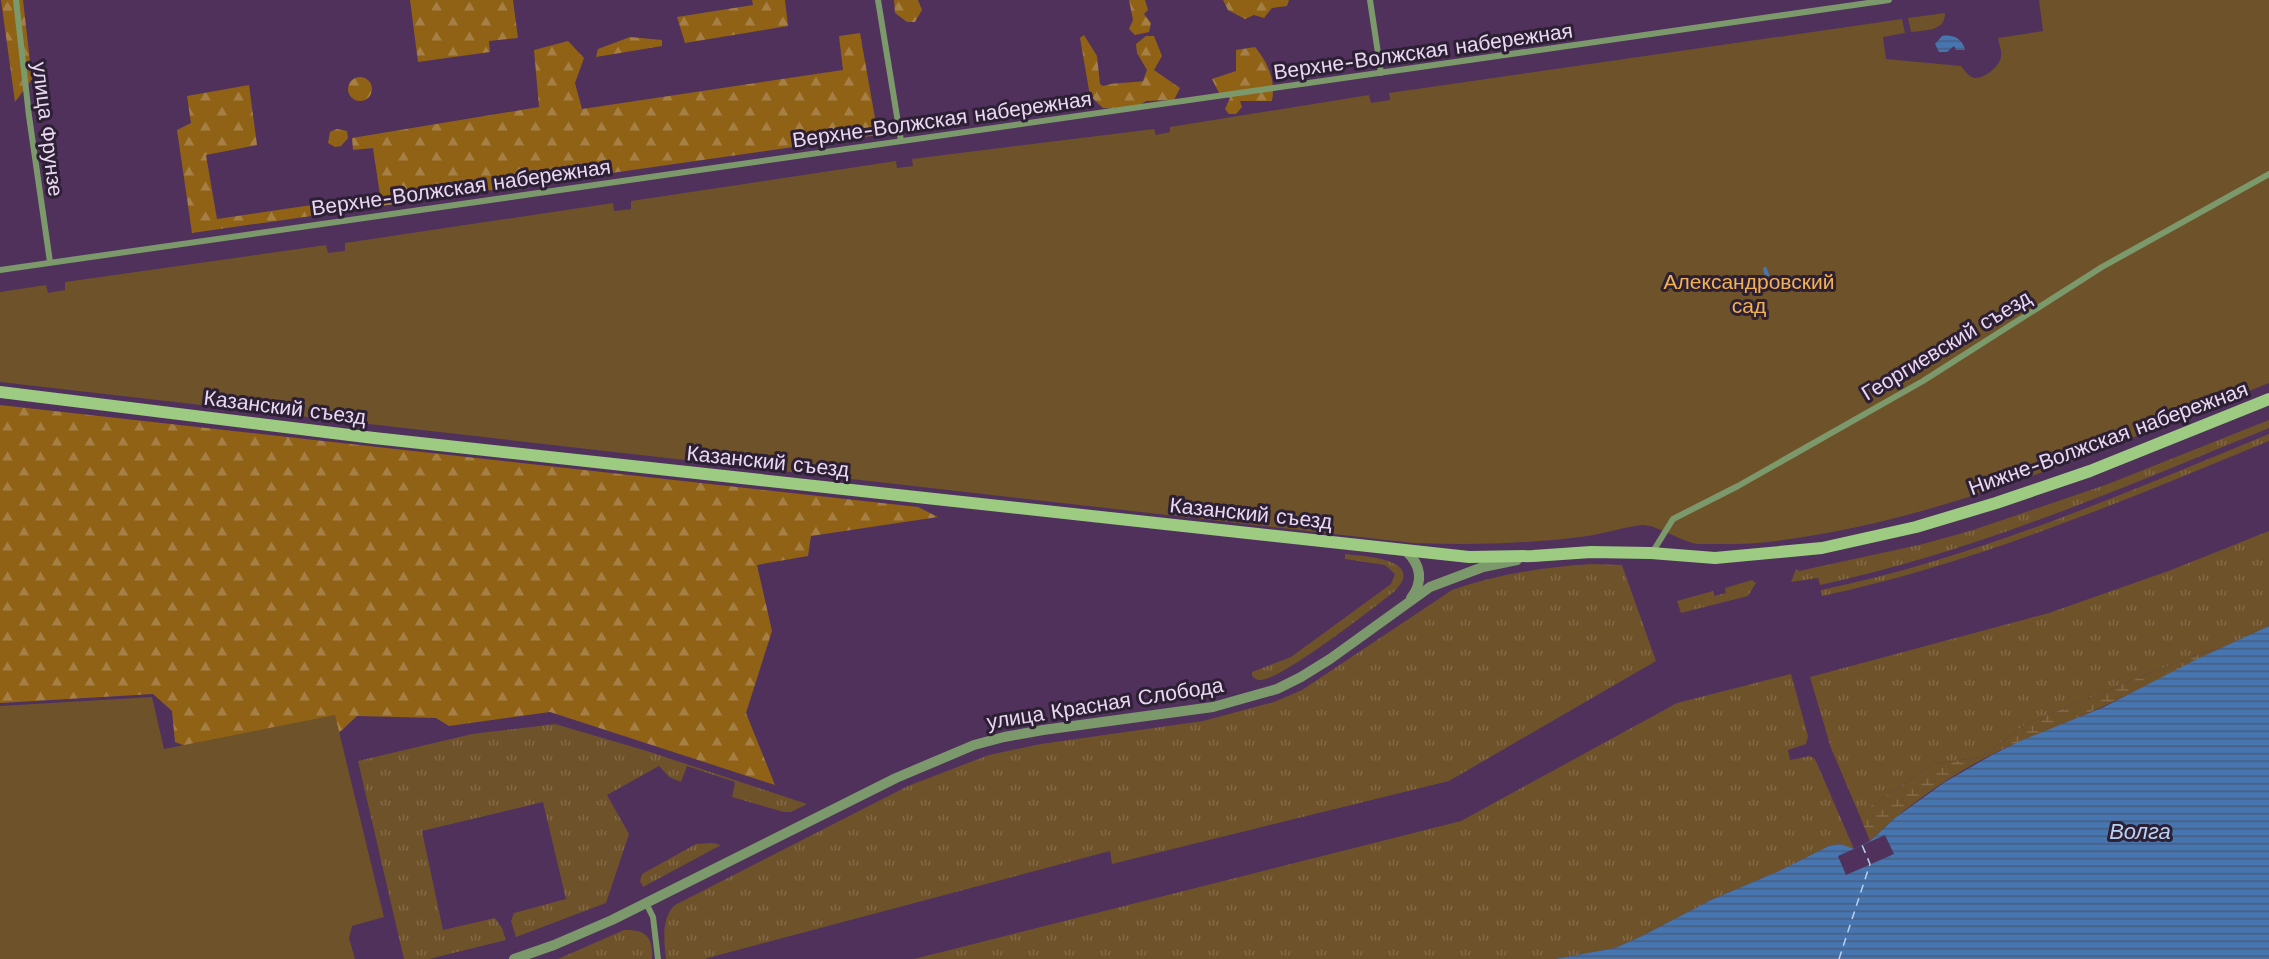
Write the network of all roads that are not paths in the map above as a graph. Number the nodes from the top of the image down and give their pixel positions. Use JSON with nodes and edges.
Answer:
{"nodes":[{"id":1,"x":16,"y":0,"type":"edge"},
{"id":2,"x":878,"y":0,"type":"edge"},
{"id":3,"x":1370,"y":0,"type":"edge"},
{"id":4,"x":1889,"y":0,"type":"edge"},
{"id":5,"x":1381,"y":73,"type":"junction"},
{"id":6,"x":902,"y":141,"type":"junction"},
{"id":7,"x":2269,"y":174,"type":"edge"},
{"id":8,"x":50,"y":262,"type":"junction"},
{"id":9,"x":0,"y":270,"type":"edge"},
{"id":10,"x":0,"y":392,"type":"edge"},
{"id":11,"x":2269,"y":399,"type":"edge"},
{"id":12,"x":1406,"y":551,"type":"junction"},
{"id":13,"x":1651,"y":553,"type":"junction"},
{"id":14,"x":1533,"y":556,"type":"junction"},
{"id":15,"x":1407,"y":603,"type":"junction"},
{"id":16,"x":646,"y":903,"type":"junction"},
{"id":17,"x":514,"y":959,"type":"edge"},
{"id":18,"x":658,"y":959,"type":"edge"}],
"edges":[{"from":1,"to":8,"type":"street","name":"улица Фрунзе"},
{"from":2,"to":6,"type":"street"},
{"from":3,"to":5,"type":"street"},
{"from":4,"to":5,"type":"street","name":"Верхне-Волжская набережная"},
{"from":5,"to":6,"type":"street","name":"Верхне-Волжская набережная"},
{"from":6,"to":8,"type":"street","name":"Верхне-Волжская набережная"},
{"from":7,"to":13,"type":"street","name":"Георгиевский съезд"},
{"from":8,"to":9,"type":"street","name":"Верхне-Волжская набережная"},
{"from":10,"to":12,"type":"main road","name":"Казанский съезд"},
{"from":11,"to":13,"type":"main road","name":"Нижне-Волжская набережная"},
{"from":12,"to":14,"type":"main road","name":"Казанский съезд"},
{"from":12,"to":15,"type":"street"},
{"from":13,"to":14,"type":"main road","name":"Нижне-Волжская набережная"},
{"from":14,"to":15,"type":"street","name":"улица Красная Слобода"},
{"from":15,"to":16,"type":"street","name":"улица Красная Слобода"},
{"from":16,"to":17,"type":"street","name":"улица Красная Слобода"},
{"from":16,"to":18,"type":"street"}]}
